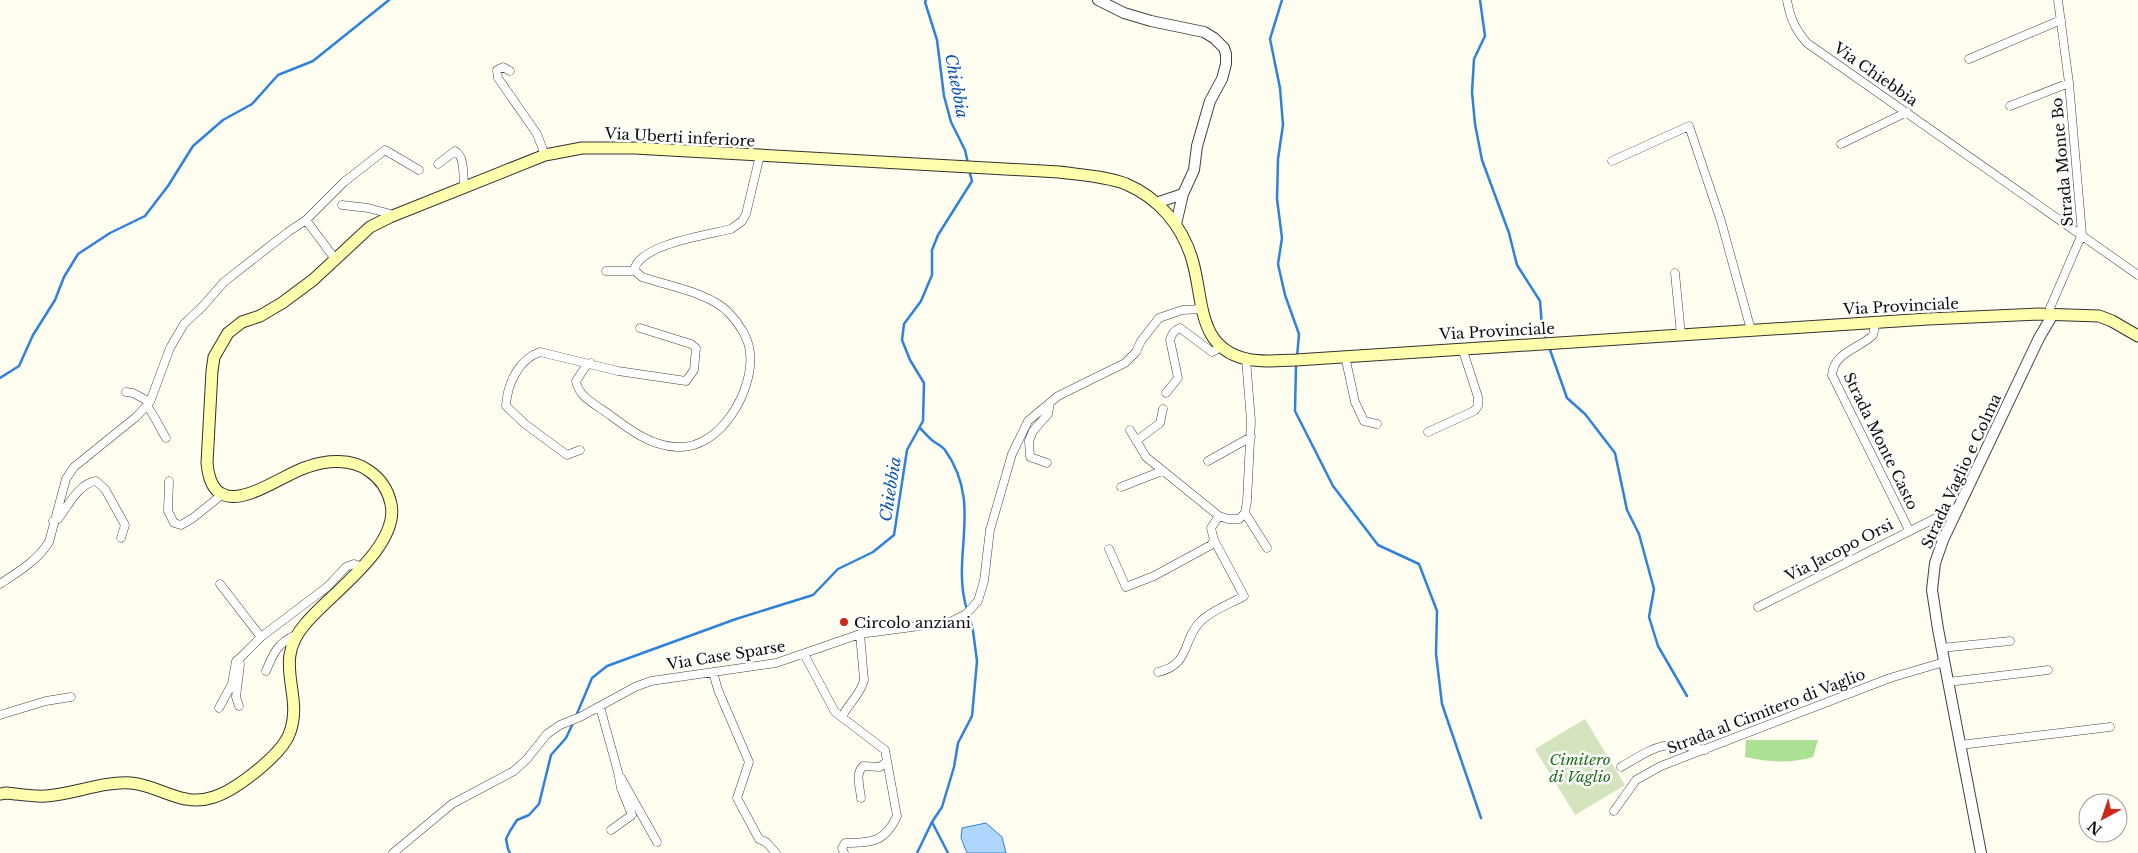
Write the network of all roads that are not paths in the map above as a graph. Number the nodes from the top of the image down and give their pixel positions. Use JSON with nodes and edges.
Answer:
{"nodes":[{"id":1,"x":1098,"y":0,"type":"edge"},
{"id":2,"x":2058,"y":0,"type":"edge"},
{"id":3,"x":1789,"y":1,"type":"edge"},
{"id":4,"x":2061,"y":20,"type":"junction"},
{"id":5,"x":1969,"y":59,"type":"dead end"},
{"id":6,"x":510,"y":71,"type":"dead end"},
{"id":7,"x":2069,"y":84,"type":"junction"},
{"id":8,"x":2010,"y":106,"type":"dead end"},
{"id":9,"x":1907,"y":112,"type":"junction"},
{"id":10,"x":1840,"y":144,"type":"dead end"},
{"id":11,"x":545,"y":155,"type":"junction"},
{"id":12,"x":760,"y":155,"type":"junction"},
{"id":13,"x":1612,"y":161,"type":"dead end"},
{"id":14,"x":438,"y":164,"type":"dead end"},
{"id":15,"x":419,"y":170,"type":"dead end"},
{"id":16,"x":464,"y":187,"type":"junction"},
{"id":17,"x":1183,"y":194,"type":"junction"},
{"id":18,"x":1156,"y":203,"type":"junction"},
{"id":19,"x":342,"y":205,"type":"dead end"},
{"id":20,"x":395,"y":215,"type":"junction"},
{"id":21,"x":306,"y":220,"type":"junction"},
{"id":22,"x":1176,"y":224,"type":"junction"},
{"id":23,"x":2082,"y":234,"type":"junction"},
{"id":24,"x":335,"y":259,"type":"junction"},
{"id":25,"x":606,"y":270,"type":"dead end"},
{"id":26,"x":634,"y":272,"type":"junction"},
{"id":27,"x":1676,"y":273,"type":"dead end"},
{"id":28,"x":2138,"y":275,"type":"edge"},
{"id":29,"x":1202,"y":309,"type":"junction"},
{"id":30,"x":2052,"y":316,"type":"junction"},
{"id":31,"x":1876,"y":322,"type":"junction"},
{"id":32,"x":640,"y":328,"type":"dead end"},
{"id":33,"x":1751,"y":330,"type":"junction"},
{"id":34,"x":1681,"y":334,"type":"junction"},
{"id":35,"x":2138,"y":336,"type":"edge"},
{"id":36,"x":1220,"y":346,"type":"junction"},
{"id":37,"x":1462,"y":348,"type":"junction"},
{"id":38,"x":1345,"y":356,"type":"junction"},
{"id":39,"x":1246,"y":359,"type":"junction"},
{"id":40,"x":591,"y":363,"type":"junction"},
{"id":41,"x":126,"y":392,"type":"dead end"},
{"id":42,"x":1166,"y":393,"type":"dead end"},
{"id":43,"x":1050,"y":403,"type":"junction"},
{"id":44,"x":148,"y":404,"type":"junction"},
{"id":45,"x":1163,"y":409,"type":"dead end"},
{"id":46,"x":1378,"y":424,"type":"dead end"},
{"id":47,"x":1130,"y":430,"type":"dead end"},
{"id":48,"x":1428,"y":432,"type":"dead end"},
{"id":49,"x":1251,"y":437,"type":"junction"},
{"id":50,"x":166,"y":438,"type":"dead end"},
{"id":51,"x":1136,"y":441,"type":"junction"},
{"id":52,"x":580,"y":450,"type":"dead end"},
{"id":53,"x":1208,"y":461,"type":"dead end"},
{"id":54,"x":1047,"y":463,"type":"dead end"},
{"id":55,"x":1162,"y":471,"type":"junction"},
{"id":56,"x":169,"y":480,"type":"dead end"},
{"id":57,"x":1120,"y":487,"type":"dead end"},
{"id":58,"x":224,"y":493,"type":"junction"},
{"id":59,"x":1962,"y":505,"type":"junction"},
{"id":60,"x":1245,"y":513,"type":"junction"},
{"id":61,"x":1219,"y":516,"type":"junction"},
{"id":62,"x":53,"y":521,"type":"junction"},
{"id":63,"x":1909,"y":530,"type":"junction"},
{"id":64,"x":121,"y":538,"type":"dead end"},
{"id":65,"x":1214,"y":540,"type":"junction"},
{"id":66,"x":1267,"y":548,"type":"dead end"},
{"id":67,"x":1109,"y":550,"type":"dead end"},
{"id":68,"x":363,"y":567,"type":"junction"},
{"id":69,"x":0,"y":584,"type":"edge"},
{"id":70,"x":220,"y":584,"type":"dead end"},
{"id":71,"x":1758,"y":607,"type":"dead end"},
{"id":72,"x":860,"y":634,"type":"junction"},
{"id":73,"x":296,"y":635,"type":"junction"},
{"id":74,"x":261,"y":637,"type":"junction"},
{"id":75,"x":2010,"y":641,"type":"dead end"},
{"id":76,"x":1942,"y":648,"type":"junction"},
{"id":77,"x":804,"y":654,"type":"junction"},
{"id":78,"x":241,"y":657,"type":"junction"},
{"id":79,"x":1944,"y":662,"type":"junction"},
{"id":80,"x":2048,"y":670,"type":"dead end"},
{"id":81,"x":266,"y":671,"type":"dead end"},
{"id":82,"x":712,"y":672,"type":"junction"},
{"id":83,"x":1158,"y":672,"type":"dead end"},
{"id":84,"x":1948,"y":682,"type":"junction"},
{"id":85,"x":71,"y":697,"type":"dead end"},
{"id":86,"x":240,"y":706,"type":"dead end"},
{"id":87,"x":600,"y":707,"type":"junction"},
{"id":88,"x":219,"y":708,"type":"dead end"},
{"id":89,"x":0,"y":715,"type":"edge"},
{"id":90,"x":842,"y":717,"type":"junction"},
{"id":91,"x":2110,"y":727,"type":"dead end"},
{"id":92,"x":1960,"y":745,"type":"junction"},
{"id":93,"x":1705,"y":750,"type":"junction"},
{"id":94,"x":886,"y":762,"type":"junction"},
{"id":95,"x":1620,"y":766,"type":"dead end"},
{"id":96,"x":618,"y":772,"type":"junction"},
{"id":97,"x":0,"y":794,"type":"edge"},
{"id":98,"x":862,"y":798,"type":"dead end"},
{"id":99,"x":1614,"y":811,"type":"dead end"},
{"id":100,"x":611,"y":830,"type":"dead end"},
{"id":101,"x":657,"y":842,"type":"dead end"},
{"id":102,"x":394,"y":853,"type":"edge"},
{"id":103,"x":776,"y":853,"type":"edge"},
{"id":104,"x":844,"y":853,"type":"edge"},
{"id":105,"x":1981,"y":853,"type":"edge"}],
"edges":[{"from":1,"to":17,"type":"street"},
{"from":2,"to":4,"type":"street","name":"Strada Monte Bo"},
{"from":3,"to":9,"type":"street","name":"Via Chiebbia"},
{"from":4,"to":5,"type":"street"},
{"from":4,"to":7,"type":"street","name":"Strada Monte Bo"},
{"from":6,"to":11,"type":"street"},
{"from":7,"to":8,"type":"street"},
{"from":7,"to":23,"type":"street","name":"Strada Monte Bo"},
{"from":9,"to":10,"type":"street"},
{"from":9,"to":23,"type":"street","name":"Via Chiebbia"},
{"from":11,"to":12,"type":"main road","name":"Via Uberti inferiore"},
{"from":11,"to":16,"type":"main road","name":"Via Uberti inferiore"},
{"from":12,"to":18,"type":"main road","name":"Via Uberti inferiore"},
{"from":12,"to":26,"type":"street"},
{"from":13,"to":33,"type":"street"},
{"from":14,"to":16,"type":"street"},
{"from":15,"to":21,"type":"street"},
{"from":16,"to":20,"type":"main road","name":"Via Uberti inferiore"},
{"from":17,"to":18,"type":"street"},
{"from":17,"to":22,"type":"street"},
{"from":18,"to":22,"type":"main road","name":"Via Uberti inferiore"},
{"from":19,"to":20,"type":"street"},
{"from":20,"to":24,"type":"main road","name":"Via Uberti inferiore"},
{"from":21,"to":24,"type":"street"},
{"from":21,"to":44,"type":"street"},
{"from":22,"to":29,"type":"main road","name":"Via Uberti inferiore"},
{"from":23,"to":28,"type":"street","name":"Via Chiebbia"},
{"from":23,"to":30,"type":"street","name":"Strada Monte Bo"},
{"from":24,"to":58,"type":"main road","name":"Via Uberti inferiore"},
{"from":25,"to":26,"type":"street"},
{"from":26,"to":40,"type":"street"},
{"from":27,"to":34,"type":"street"},
{"from":29,"to":36,"type":"main road","name":"Via Uberti inferiore"},
{"from":29,"to":43,"type":"street","name":"Via Case Sparse"},
{"from":30,"to":31,"type":"main road","name":"Via Provinciale"},
{"from":30,"to":35,"type":"main road","name":"Via Provinciale"},
{"from":30,"to":59,"type":"street","name":"Strada Vaglio e Colma"},
{"from":31,"to":33,"type":"main road","name":"Via Provinciale"},
{"from":31,"to":63,"type":"street","name":"Strada Monte Casto"},
{"from":32,"to":40,"type":"street"},
{"from":33,"to":34,"type":"main road","name":"Via Provinciale"},
{"from":34,"to":37,"type":"main road","name":"Via Provinciale"},
{"from":36,"to":39,"type":"main road"},
{"from":36,"to":42,"type":"street"},
{"from":37,"to":38,"type":"main road","name":"Via Provinciale"},
{"from":37,"to":48,"type":"street"},
{"from":38,"to":39,"type":"main road","name":"Via Provinciale"},
{"from":38,"to":46,"type":"street"},
{"from":39,"to":49,"type":"street"},
{"from":40,"to":52,"type":"street"},
{"from":41,"to":44,"type":"street"},
{"from":43,"to":54,"type":"street"},
{"from":43,"to":72,"type":"street","name":"Via Case Sparse"},
{"from":44,"to":50,"type":"street"},
{"from":44,"to":62,"type":"street"},
{"from":45,"to":51,"type":"street"},
{"from":47,"to":51,"type":"street"},
{"from":49,"to":53,"type":"street"},
{"from":49,"to":60,"type":"street"},
{"from":51,"to":55,"type":"street"},
{"from":55,"to":57,"type":"street"},
{"from":55,"to":61,"type":"street"},
{"from":56,"to":58,"type":"street"},
{"from":58,"to":68,"type":"main road"},
{"from":59,"to":63,"type":"street","name":"Via Jacopo Orsi"},
{"from":59,"to":76,"type":"street","name":"Strada Vaglio e Colma"},
{"from":60,"to":61,"type":"street"},
{"from":60,"to":66,"type":"street"},
{"from":61,"to":65,"type":"street"},
{"from":62,"to":64,"type":"street"},
{"from":62,"to":69,"type":"street"},
{"from":63,"to":71,"type":"street","name":"Via Jacopo Orsi"},
{"from":65,"to":67,"type":"street"},
{"from":65,"to":83,"type":"street"},
{"from":68,"to":73,"type":"main road"},
{"from":68,"to":74,"type":"street"},
{"from":70,"to":74,"type":"street"},
{"from":72,"to":77,"type":"street","name":"Via Case Sparse"},
{"from":72,"to":90,"type":"street"},
{"from":73,"to":81,"type":"street"},
{"from":73,"to":97,"type":"main road"},
{"from":74,"to":78,"type":"street"},
{"from":75,"to":76,"type":"street"},
{"from":76,"to":79,"type":"street","name":"Strada Vaglio e Colma"},
{"from":77,"to":82,"type":"street","name":"Via Case Sparse"},
{"from":77,"to":90,"type":"street"},
{"from":78,"to":86,"type":"street"},
{"from":78,"to":88,"type":"street"},
{"from":79,"to":84,"type":"street","name":"Strada Vaglio e Colma"},
{"from":79,"to":93,"type":"street","name":"Strada al Cimitero di Vaglio"},
{"from":80,"to":84,"type":"street"},
{"from":82,"to":87,"type":"street","name":"Via Case Sparse"},
{"from":82,"to":103,"type":"street"},
{"from":84,"to":92,"type":"street","name":"Strada Vaglio e Colma"},
{"from":85,"to":89,"type":"street"},
{"from":87,"to":96,"type":"street"},
{"from":87,"to":102,"type":"street","name":"Via Case Sparse"},
{"from":90,"to":94,"type":"street"},
{"from":91,"to":92,"type":"street"},
{"from":92,"to":105,"type":"street","name":"Strada Vaglio e Colma"},
{"from":93,"to":95,"type":"street"},
{"from":93,"to":99,"type":"street","name":"Strada al Cimitero di Vaglio"},
{"from":94,"to":98,"type":"street"},
{"from":94,"to":104,"type":"street"},
{"from":96,"to":100,"type":"street"},
{"from":96,"to":101,"type":"street"}]}
